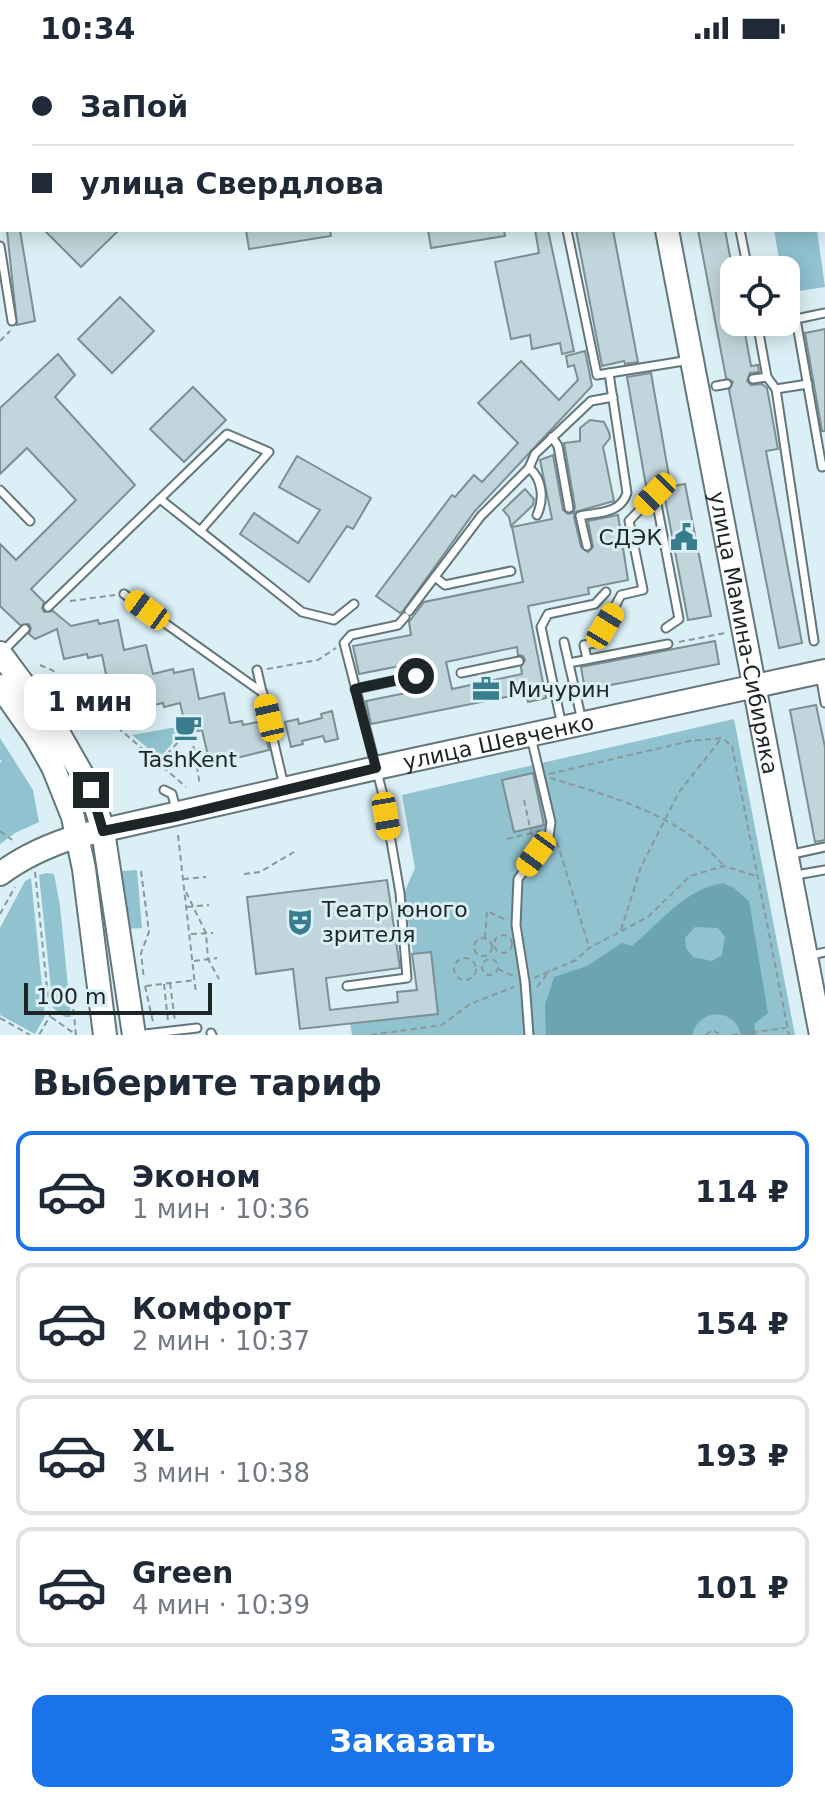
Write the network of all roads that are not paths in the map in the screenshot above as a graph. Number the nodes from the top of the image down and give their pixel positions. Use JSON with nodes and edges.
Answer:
{"nodes":[{"id":1,"x":567,"y":232,"type":"edge"},
{"id":2,"x":667,"y":232,"type":"edge"},
{"id":3,"x":740,"y":232,"type":"edge"},
{"id":4,"x":0,"y":246,"type":"edge"},
{"id":5,"x":745,"y":256,"type":"edge"},
{"id":6,"x":825,"y":313,"type":"edge"},
{"id":7,"x":12,"y":321,"type":"road end"},
{"id":8,"x":760,"y":336,"type":"edge"},
{"id":9,"x":691,"y":360,"type":"junction"},
{"id":10,"x":609,"y":373,"type":"junction"},
{"id":11,"x":767,"y":377,"type":"junction"},
{"id":12,"x":753,"y":379,"type":"dead end"},
{"id":13,"x":727,"y":384,"type":"dead end"},
{"id":14,"x":808,"y":384,"type":"junction"},
{"id":15,"x":716,"y":386,"type":"dead end"},
{"id":16,"x":776,"y":389,"type":"junction"},
{"id":17,"x":613,"y":397,"type":"junction"},
{"id":18,"x":552,"y":437,"type":"junction"},
{"id":19,"x":825,"y":466,"type":"edge"},
{"id":20,"x":529,"y":468,"type":"junction"},
{"id":21,"x":0,"y":490,"type":"edge"},
{"id":22,"x":160,"y":499,"type":"junction"},
{"id":23,"x":569,"y":508,"type":"dead end"},
{"id":24,"x":537,"y":515,"type":"dead end"},
{"id":25,"x":30,"y":521,"type":"dead end"},
{"id":26,"x":200,"y":531,"type":"junction"},
{"id":27,"x":587,"y":546,"type":"dead end"},
{"id":28,"x":511,"y":571,"type":"dead end"},
{"id":29,"x":435,"y":577,"type":"junction"},
{"id":30,"x":606,"y":592,"type":"dead end"},
{"id":31,"x":124,"y":594,"type":"road end"},
{"id":32,"x":354,"y":604,"type":"dead end"},
{"id":33,"x":50,"y":605,"type":"road end"},
{"id":34,"x":666,"y":628,"type":"dead end"},
{"id":35,"x":25,"y":629,"type":"dead end"},
{"id":36,"x":814,"y":641,"type":"dead end"},
{"id":37,"x":564,"y":642,"type":"dead end"},
{"id":38,"x":668,"y":644,"type":"road end"},
{"id":39,"x":0,"y":654,"type":"edge"},
{"id":40,"x":587,"y":659,"type":"junction"},
{"id":41,"x":519,"y":661,"type":"dead end"},
{"id":42,"x":569,"y":663,"type":"junction"},
{"id":43,"x":257,"y":670,"type":"road end"},
{"id":44,"x":822,"y":672,"type":"edge"},
{"id":45,"x":461,"y":673,"type":"dead end"},
{"id":46,"x":416,"y":676,"type":"dead end"},
{"id":47,"x":0,"y":686,"type":"edge"},
{"id":48,"x":754,"y":686,"type":"junction"},
{"id":49,"x":355,"y":689,"type":"junction"},
{"id":50,"x":263,"y":693,"type":"junction"},
{"id":51,"x":825,"y":703,"type":"edge"},
{"id":52,"x":572,"y":726,"type":"junction"},
{"id":53,"x":531,"y":735,"type":"junction"},
{"id":54,"x":376,"y":768,"type":"junction"},
{"id":55,"x":285,"y":788,"type":"junction"},
{"id":56,"x":164,"y":790,"type":"dead end"},
{"id":57,"x":178,"y":825,"type":"junction"},
{"id":58,"x":103,"y":831,"type":"junction"},
{"id":59,"x":78,"y":836,"type":"junction"},
{"id":60,"x":825,"y":847,"type":"edge"},
{"id":61,"x":789,"y":866,"type":"junction"},
{"id":62,"x":825,"y":870,"type":"edge"},
{"id":63,"x":8,"y":880,"type":"edge"},
{"id":64,"x":816,"y":954,"type":"edge"},
{"id":65,"x":347,"y":986,"type":"dead end"},
{"id":66,"x":197,"y":1028,"type":"dead end"},
{"id":67,"x":141,"y":1034,"type":"edge"},
{"id":68,"x":105,"y":1035,"type":"edge"},
{"id":69,"x":529,"y":1035,"type":"edge"},
{"id":70,"x":821,"y":1035,"type":"edge"}],
"edges":[{"from":1,"to":10,"type":"lane"},
{"from":2,"to":9,"type":"main road","name":"улица Мамина-Сибиряка"},
{"from":3,"to":5,"type":"lane"},
{"from":4,"to":7,"type":"lane"},
{"from":6,"to":14,"type":"lane"},
{"from":8,"to":11,"type":"lane"},
{"from":9,"to":10,"type":"lane"},
{"from":9,"to":48,"type":"main road","name":"улица Мамина-Сибиряка"},
{"from":10,"to":17,"type":"lane"},
{"from":11,"to":12,"type":"lane"},
{"from":11,"to":16,"type":"lane"},
{"from":13,"to":15,"type":"lane"},
{"from":14,"to":16,"type":"lane"},
{"from":14,"to":19,"type":"lane"},
{"from":16,"to":36,"type":"lane"},
{"from":17,"to":18,"type":"lane"},
{"from":17,"to":27,"type":"lane"},
{"from":18,"to":20,"type":"lane"},
{"from":18,"to":23,"type":"lane"},
{"from":20,"to":24,"type":"lane"},
{"from":20,"to":29,"type":"lane"},
{"from":21,"to":25,"type":"lane"},
{"from":22,"to":26,"type":"lane"},
{"from":22,"to":26,"type":"lane"},
{"from":22,"to":33,"type":"lane"},
{"from":26,"to":32,"type":"lane"},
{"from":28,"to":29,"type":"lane"},
{"from":29,"to":49,"type":"lane"},
{"from":30,"to":52,"type":"lane"},
{"from":31,"to":50,"type":"lane"},
{"from":34,"to":40,"type":"lane"},
{"from":35,"to":39,"type":"lane"},
{"from":37,"to":42,"type":"lane"},
{"from":38,"to":40,"type":"lane"},
{"from":39,"to":58,"type":"main road"},
{"from":40,"to":42,"type":"lane"},
{"from":41,"to":45,"type":"lane"},
{"from":42,"to":52,"type":"lane"},
{"from":43,"to":50,"type":"lane"},
{"from":44,"to":48,"type":"main road","name":"улица Шевченко"},
{"from":44,"to":51,"type":"lane"},
{"from":46,"to":49,"type":"lane"},
{"from":47,"to":59,"type":"main road"},
{"from":48,"to":52,"type":"main road","name":"улица Шевченко"},
{"from":48,"to":61,"type":"main road","name":"улица Мамина-Сибиряка"},
{"from":49,"to":54,"type":"lane"},
{"from":50,"to":55,"type":"lane"},
{"from":52,"to":53,"type":"main road","name":"улица Шевченко"},
{"from":53,"to":54,"type":"main road","name":"улица Шевченко"},
{"from":53,"to":69,"type":"lane"},
{"from":54,"to":55,"type":"main road","name":"улица Шевченко"},
{"from":54,"to":65,"type":"lane"},
{"from":55,"to":57,"type":"main road","name":"улица Шевченко"},
{"from":56,"to":57,"type":"lane"},
{"from":57,"to":58,"type":"main road","name":"улица Шевченко"},
{"from":58,"to":59,"type":"main road","name":"улица Шевченко"},
{"from":58,"to":67,"type":"main road"},
{"from":59,"to":63,"type":"main road","name":"улица Шевченко"},
{"from":59,"to":68,"type":"main road"},
{"from":60,"to":61,"type":"lane"},
{"from":61,"to":62,"type":"lane"},
{"from":61,"to":64,"type":"main road","name":"улица Мамина-Сибиряка"},
{"from":64,"to":70,"type":"main road","name":"улица Мамина-Сибиряка"},
{"from":66,"to":67,"type":"lane"}]}
